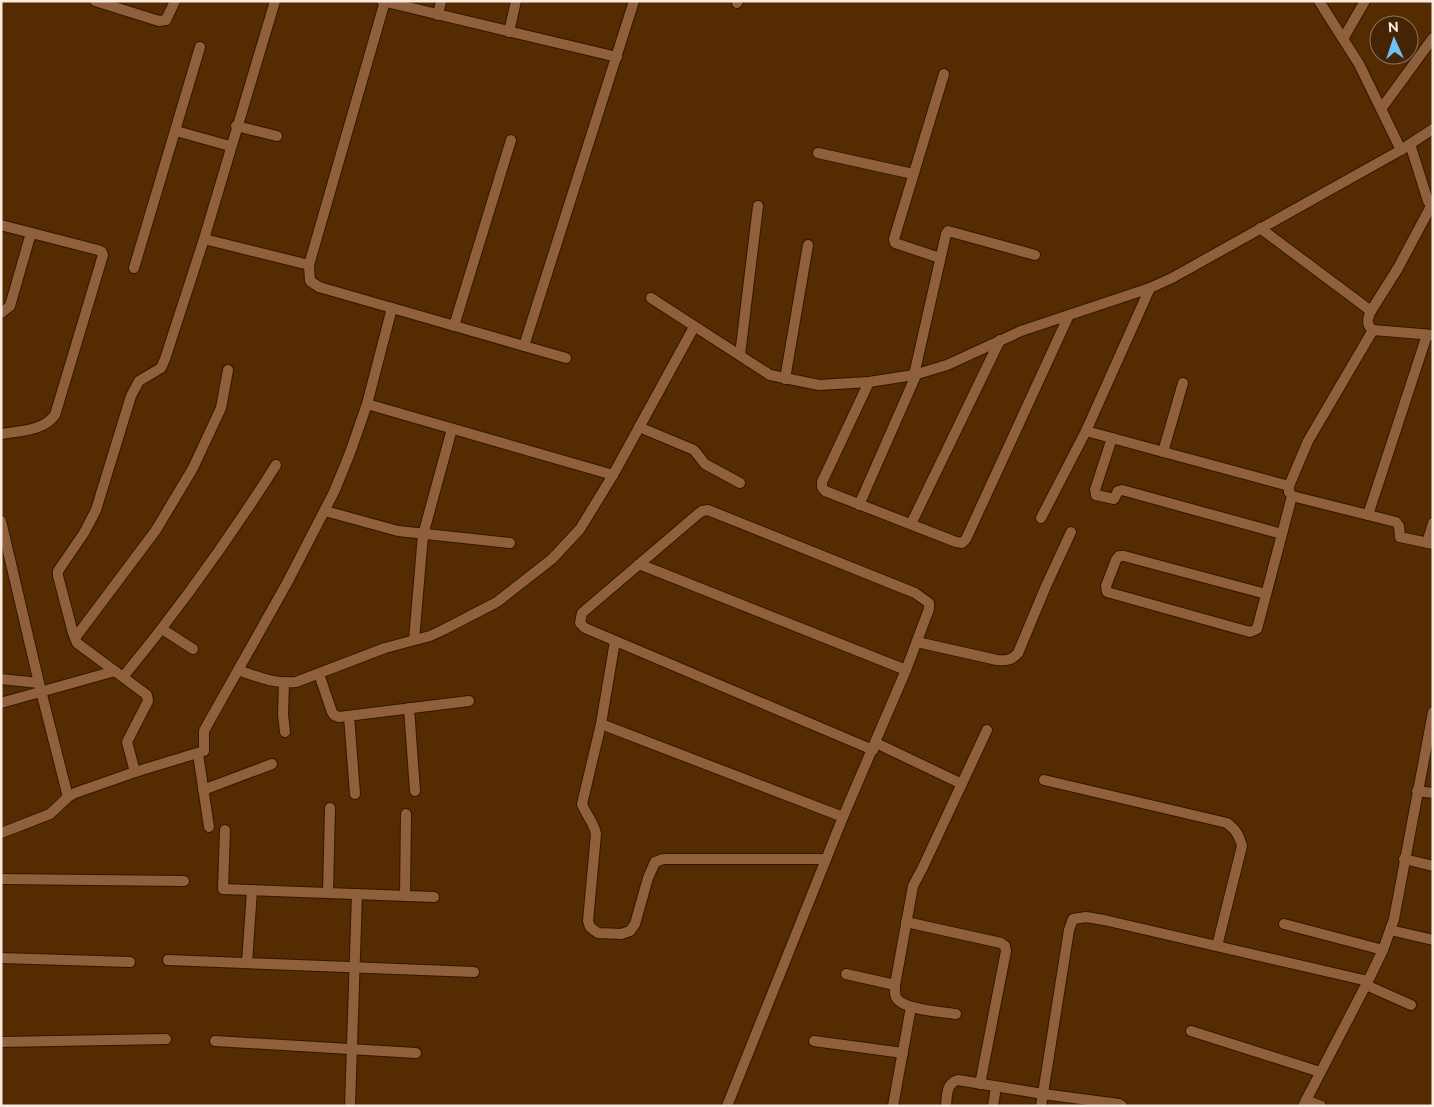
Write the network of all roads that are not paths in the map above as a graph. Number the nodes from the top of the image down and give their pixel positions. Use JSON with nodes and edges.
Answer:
{"nodes":[{"id":1,"x":95,"y":1,"type":"edge"},
{"id":2,"x":175,"y":1,"type":"edge"},
{"id":3,"x":275,"y":1,"type":"edge"},
{"id":4,"x":384,"y":1,"type":"edge"},
{"id":5,"x":441,"y":1,"type":"edge"},
{"id":6,"x":516,"y":1,"type":"edge"},
{"id":7,"x":634,"y":1,"type":"edge"},
{"id":8,"x":1319,"y":1,"type":"edge"},
{"id":9,"x":1365,"y":1,"type":"edge"},
{"id":10,"x":438,"y":15,"type":"junction"},
{"id":11,"x":509,"y":32,"type":"junction"},
{"id":12,"x":1433,"y":38,"type":"edge"},
{"id":13,"x":1343,"y":39,"type":"junction"},
{"id":14,"x":200,"y":48,"type":"dead end"},
{"id":15,"x":617,"y":57,"type":"junction"},
{"id":16,"x":944,"y":74,"type":"dead end"},
{"id":17,"x":1381,"y":109,"type":"junction"},
{"id":18,"x":236,"y":126,"type":"junction"},
{"id":19,"x":1433,"y":129,"type":"edge"},
{"id":20,"x":176,"y":131,"type":"junction"},
{"id":21,"x":276,"y":136,"type":"dead end"},
{"id":22,"x":511,"y":140,"type":"dead end"},
{"id":23,"x":230,"y":146,"type":"junction"},
{"id":24,"x":1406,"y":147,"type":"junction"},
{"id":25,"x":818,"y":153,"type":"dead end"},
{"id":26,"x":913,"y":174,"type":"junction"},
{"id":27,"x":758,"y":206,"type":"dead end"},
{"id":28,"x":1432,"y":206,"type":"edge"},
{"id":29,"x":1,"y":225,"type":"edge"},
{"id":30,"x":1260,"y":228,"type":"junction"},
{"id":31,"x":31,"y":233,"type":"junction"},
{"id":32,"x":204,"y":239,"type":"junction"},
{"id":33,"x":808,"y":245,"type":"dead end"},
{"id":34,"x":1035,"y":254,"type":"dead end"},
{"id":35,"x":940,"y":258,"type":"junction"},
{"id":36,"x":309,"y":265,"type":"junction"},
{"id":37,"x":134,"y":268,"type":"dead end"},
{"id":38,"x":1150,"y":288,"type":"junction"},
{"id":39,"x":651,"y":298,"type":"dead end"},
{"id":40,"x":392,"y":308,"type":"junction"},
{"id":41,"x":1371,"y":311,"type":"junction"},
{"id":42,"x":1,"y":313,"type":"edge"},
{"id":43,"x":1069,"y":315,"type":"junction"},
{"id":44,"x":454,"y":326,"type":"junction"},
{"id":45,"x":694,"y":327,"type":"junction"},
{"id":46,"x":1374,"y":330,"type":"junction"},
{"id":47,"x":1430,"y":335,"type":"edge"},
{"id":48,"x":1000,"y":340,"type":"junction"},
{"id":49,"x":524,"y":346,"type":"junction"},
{"id":50,"x":740,"y":356,"type":"junction"},
{"id":51,"x":566,"y":358,"type":"dead end"},
{"id":52,"x":228,"y":370,"type":"dead end"},
{"id":53,"x":916,"y":374,"type":"junction"},
{"id":54,"x":785,"y":379,"type":"junction"},
{"id":55,"x":869,"y":382,"type":"junction"},
{"id":56,"x":1183,"y":383,"type":"dead end"},
{"id":57,"x":367,"y":404,"type":"junction"},
{"id":58,"x":452,"y":428,"type":"junction"},
{"id":59,"x":639,"y":428,"type":"junction"},
{"id":60,"x":1086,"y":431,"type":"junction"},
{"id":61,"x":1,"y":434,"type":"edge"},
{"id":62,"x":1112,"y":438,"type":"junction"},
{"id":63,"x":1163,"y":452,"type":"junction"},
{"id":64,"x":276,"y":465,"type":"dead end"},
{"id":65,"x":612,"y":475,"type":"junction"},
{"id":66,"x":740,"y":483,"type":"dead end"},
{"id":67,"x":1291,"y":491,"type":"junction"},
{"id":68,"x":859,"y":505,"type":"junction"},
{"id":69,"x":325,"y":511,"type":"junction"},
{"id":70,"x":1368,"y":515,"type":"junction"},
{"id":71,"x":1041,"y":518,"type":"dead end"},
{"id":72,"x":1,"y":521,"type":"edge"},
{"id":73,"x":1433,"y":523,"type":"edge"},
{"id":74,"x":911,"y":524,"type":"junction"},
{"id":75,"x":1071,"y":532,"type":"dead end"},
{"id":76,"x":424,"y":533,"type":"junction"},
{"id":77,"x":1282,"y":534,"type":"junction"},
{"id":78,"x":1430,"y":543,"type":"edge"},
{"id":79,"x":510,"y":544,"type":"dead end"},
{"id":80,"x":6,"y":557,"type":"edge"},
{"id":81,"x":639,"y":564,"type":"junction"},
{"id":82,"x":1266,"y":594,"type":"junction"},
{"id":83,"x":162,"y":629,"type":"junction"},
{"id":84,"x":75,"y":638,"type":"junction"},
{"id":85,"x":414,"y":640,"type":"junction"},
{"id":86,"x":614,"y":641,"type":"junction"},
{"id":87,"x":916,"y":642,"type":"junction"},
{"id":88,"x":193,"y":648,"type":"dead end"},
{"id":89,"x":238,"y":670,"type":"junction"},
{"id":90,"x":906,"y":670,"type":"junction"},
{"id":91,"x":119,"y":674,"type":"junction"},
{"id":92,"x":319,"y":674,"type":"junction"},
{"id":93,"x":1,"y":679,"type":"edge"},
{"id":94,"x":284,"y":683,"type":"junction"},
{"id":95,"x":40,"y":688,"type":"junction"},
{"id":96,"x":470,"y":701,"type":"dead end"},
{"id":97,"x":1,"y":704,"type":"edge"},
{"id":98,"x":409,"y":708,"type":"junction"},
{"id":99,"x":1433,"y":713,"type":"edge"},
{"id":100,"x":349,"y":716,"type":"junction"},
{"id":101,"x":601,"y":724,"type":"junction"},
{"id":102,"x":987,"y":730,"type":"dead end"},
{"id":103,"x":285,"y":732,"type":"dead end"},
{"id":104,"x":874,"y":746,"type":"junction"},
{"id":105,"x":198,"y":754,"type":"junction"},
{"id":106,"x":272,"y":764,"type":"dead end"},
{"id":107,"x":135,"y":772,"type":"junction"},
{"id":108,"x":1044,"y":780,"type":"dead end"},
{"id":109,"x":962,"y":784,"type":"junction"},
{"id":110,"x":203,"y":790,"type":"junction"},
{"id":111,"x":415,"y":791,"type":"dead end"},
{"id":112,"x":1417,"y":791,"type":"junction"},
{"id":113,"x":1433,"y":793,"type":"edge"},
{"id":114,"x":355,"y":794,"type":"dead end"},
{"id":115,"x":68,"y":797,"type":"junction"},
{"id":116,"x":330,"y":808,"type":"dead end"},
{"id":117,"x":406,"y":814,"type":"dead end"},
{"id":118,"x":843,"y":817,"type":"junction"},
{"id":119,"x":209,"y":827,"type":"dead end"},
{"id":120,"x":225,"y":830,"type":"dead end"},
{"id":121,"x":1,"y":833,"type":"edge"},
{"id":122,"x":826,"y":859,"type":"junction"},
{"id":123,"x":1404,"y":859,"type":"junction"},
{"id":124,"x":1433,"y":866,"type":"edge"},
{"id":125,"x":1,"y":879,"type":"edge"},
{"id":126,"x":184,"y":881,"type":"dead end"},
{"id":127,"x":252,"y":890,"type":"junction"},
{"id":128,"x":328,"y":893,"type":"junction"},
{"id":129,"x":357,"y":894,"type":"junction"},
{"id":130,"x":405,"y":896,"type":"junction"},
{"id":131,"x":434,"y":897,"type":"dead end"},
{"id":132,"x":906,"y":922,"type":"junction"},
{"id":133,"x":1284,"y":924,"type":"dead end"},
{"id":134,"x":1390,"y":930,"type":"junction"},
{"id":135,"x":1433,"y":940,"type":"edge"},
{"id":136,"x":1216,"y":946,"type":"junction"},
{"id":137,"x":1382,"y":950,"type":"junction"},
{"id":138,"x":1,"y":958,"type":"edge"},
{"id":139,"x":168,"y":960,"type":"dead end"},
{"id":140,"x":130,"y":962,"type":"dead end"},
{"id":141,"x":247,"y":963,"type":"junction"},
{"id":142,"x":355,"y":968,"type":"junction"},
{"id":143,"x":474,"y":972,"type":"dead end"},
{"id":144,"x":846,"y":974,"type":"dead end"},
{"id":145,"x":1367,"y":983,"type":"junction"},
{"id":146,"x":895,"y":985,"type":"junction"},
{"id":147,"x":1411,"y":1006,"type":"dead end"},
{"id":148,"x":911,"y":1007,"type":"junction"},
{"id":149,"x":956,"y":1014,"type":"dead end"},
{"id":150,"x":1191,"y":1032,"type":"dead end"},
{"id":151,"x":166,"y":1039,"type":"dead end"},
{"id":152,"x":215,"y":1040,"type":"dead end"},
{"id":153,"x":814,"y":1041,"type":"dead end"},
{"id":154,"x":1,"y":1042,"type":"edge"},
{"id":155,"x":352,"y":1049,"type":"junction"},
{"id":156,"x":416,"y":1053,"type":"dead end"},
{"id":157,"x":902,"y":1053,"type":"junction"},
{"id":158,"x":1320,"y":1072,"type":"junction"},
{"id":159,"x":980,"y":1084,"type":"junction"},
{"id":160,"x":996,"y":1087,"type":"junction"},
{"id":161,"x":1042,"y":1094,"type":"junction"},
{"id":162,"x":1305,"y":1103,"type":"edge"},
{"id":163,"x":350,"y":1106,"type":"edge"},
{"id":164,"x":727,"y":1106,"type":"edge"},
{"id":165,"x":893,"y":1106,"type":"edge"},
{"id":166,"x":946,"y":1106,"type":"edge"},
{"id":167,"x":993,"y":1106,"type":"edge"},
{"id":168,"x":1041,"y":1106,"type":"edge"},
{"id":169,"x":1122,"y":1106,"type":"edge"},
{"id":170,"x":1320,"y":1106,"type":"edge"}],
"edges":[{"from":1,"to":2,"type":"street"},
{"from":3,"to":18,"type":"street"},
{"from":4,"to":10,"type":"street"},
{"from":4,"to":36,"type":"street"},
{"from":5,"to":10,"type":"street"},
{"from":6,"to":11,"type":"street"},
{"from":7,"to":15,"type":"street"},
{"from":8,"to":13,"type":"street"},
{"from":9,"to":13,"type":"street"},
{"from":10,"to":11,"type":"street"},
{"from":11,"to":15,"type":"street"},
{"from":12,"to":17,"type":"street"},
{"from":13,"to":17,"type":"street"},
{"from":14,"to":20,"type":"street"},
{"from":15,"to":49,"type":"street"},
{"from":16,"to":26,"type":"street"},
{"from":17,"to":24,"type":"street"},
{"from":18,"to":21,"type":"street"},
{"from":18,"to":23,"type":"street"},
{"from":19,"to":24,"type":"street"},
{"from":20,"to":23,"type":"street"},
{"from":20,"to":37,"type":"street"},
{"from":22,"to":44,"type":"street"},
{"from":23,"to":32,"type":"street"},
{"from":24,"to":28,"type":"street"},
{"from":24,"to":30,"type":"street"},
{"from":25,"to":26,"type":"street"},
{"from":26,"to":35,"type":"street"},
{"from":27,"to":50,"type":"street"},
{"from":28,"to":41,"type":"street"},
{"from":29,"to":31,"type":"street"},
{"from":30,"to":38,"type":"street"},
{"from":30,"to":41,"type":"street"},
{"from":31,"to":42,"type":"street"},
{"from":31,"to":61,"type":"street"},
{"from":32,"to":36,"type":"street"},
{"from":32,"to":84,"type":"street"},
{"from":33,"to":54,"type":"street"},
{"from":34,"to":35,"type":"street"},
{"from":35,"to":53,"type":"street"},
{"from":36,"to":40,"type":"street"},
{"from":38,"to":43,"type":"street"},
{"from":38,"to":60,"type":"street"},
{"from":39,"to":45,"type":"street"},
{"from":40,"to":44,"type":"street"},
{"from":40,"to":57,"type":"street"},
{"from":41,"to":46,"type":"street"},
{"from":43,"to":48,"type":"street"},
{"from":43,"to":74,"type":"street"},
{"from":44,"to":49,"type":"street"},
{"from":45,"to":50,"type":"street"},
{"from":45,"to":59,"type":"street"},
{"from":46,"to":47,"type":"street"},
{"from":46,"to":67,"type":"street"},
{"from":47,"to":70,"type":"street"},
{"from":48,"to":53,"type":"street"},
{"from":48,"to":74,"type":"street"},
{"from":49,"to":51,"type":"street"},
{"from":50,"to":54,"type":"street"},
{"from":52,"to":84,"type":"street"},
{"from":53,"to":55,"type":"street"},
{"from":53,"to":68,"type":"street"},
{"from":54,"to":55,"type":"street"},
{"from":55,"to":68,"type":"street"},
{"from":56,"to":63,"type":"street"},
{"from":57,"to":58,"type":"street"},
{"from":57,"to":69,"type":"street"},
{"from":58,"to":65,"type":"street"},
{"from":58,"to":76,"type":"street"},
{"from":59,"to":65,"type":"street"},
{"from":59,"to":66,"type":"street"},
{"from":60,"to":62,"type":"street"},
{"from":60,"to":71,"type":"street"},
{"from":62,"to":63,"type":"street"},
{"from":62,"to":77,"type":"street"},
{"from":63,"to":67,"type":"street"},
{"from":64,"to":83,"type":"street"},
{"from":65,"to":85,"type":"street"},
{"from":67,"to":70,"type":"street"},
{"from":67,"to":77,"type":"street"},
{"from":68,"to":74,"type":"street"},
{"from":69,"to":76,"type":"street"},
{"from":69,"to":89,"type":"street"},
{"from":70,"to":78,"type":"street"},
{"from":72,"to":80,"type":"street"},
{"from":73,"to":78,"type":"street"},
{"from":75,"to":87,"type":"street"},
{"from":76,"to":79,"type":"street"},
{"from":76,"to":85,"type":"street"},
{"from":77,"to":82,"type":"street"},
{"from":80,"to":95,"type":"street"},
{"from":81,"to":86,"type":"street"},
{"from":81,"to":87,"type":"street"},
{"from":81,"to":90,"type":"street"},
{"from":82,"to":82,"type":"street"},
{"from":83,"to":88,"type":"street"},
{"from":83,"to":91,"type":"street"},
{"from":84,"to":91,"type":"street"},
{"from":85,"to":92,"type":"street"},
{"from":86,"to":101,"type":"street"},
{"from":86,"to":104,"type":"street"},
{"from":87,"to":90,"type":"street"},
{"from":89,"to":94,"type":"street"},
{"from":89,"to":105,"type":"street"},
{"from":90,"to":104,"type":"street"},
{"from":91,"to":95,"type":"street"},
{"from":91,"to":107,"type":"street"},
{"from":92,"to":94,"type":"street"},
{"from":92,"to":100,"type":"street"},
{"from":93,"to":95,"type":"street"},
{"from":94,"to":103,"type":"street"},
{"from":95,"to":97,"type":"street"},
{"from":95,"to":115,"type":"street"},
{"from":96,"to":98,"type":"street"},
{"from":98,"to":100,"type":"street"},
{"from":98,"to":111,"type":"street"},
{"from":99,"to":112,"type":"street"},
{"from":100,"to":114,"type":"street"},
{"from":101,"to":118,"type":"street"},
{"from":101,"to":122,"type":"street"},
{"from":102,"to":109,"type":"street"},
{"from":104,"to":109,"type":"street"},
{"from":104,"to":118,"type":"street"},
{"from":105,"to":107,"type":"street"},
{"from":105,"to":110,"type":"street"},
{"from":106,"to":110,"type":"street"},
{"from":107,"to":115,"type":"street"},
{"from":108,"to":136,"type":"street"},
{"from":109,"to":132,"type":"street"},
{"from":110,"to":119,"type":"street"},
{"from":112,"to":113,"type":"street"},
{"from":112,"to":123,"type":"street"},
{"from":115,"to":121,"type":"street"},
{"from":116,"to":128,"type":"street"},
{"from":117,"to":130,"type":"street"},
{"from":118,"to":122,"type":"street"},
{"from":120,"to":127,"type":"street"},
{"from":122,"to":164,"type":"street"},
{"from":123,"to":124,"type":"street"},
{"from":123,"to":134,"type":"street"},
{"from":125,"to":126,"type":"street"},
{"from":127,"to":128,"type":"street"},
{"from":127,"to":141,"type":"street"},
{"from":128,"to":129,"type":"street"},
{"from":129,"to":130,"type":"street"},
{"from":129,"to":142,"type":"street"},
{"from":130,"to":131,"type":"street"},
{"from":132,"to":146,"type":"street"},
{"from":132,"to":159,"type":"street"},
{"from":133,"to":137,"type":"street"},
{"from":134,"to":135,"type":"street"},
{"from":134,"to":137,"type":"street"},
{"from":136,"to":145,"type":"street"},
{"from":136,"to":161,"type":"street"},
{"from":137,"to":145,"type":"street"},
{"from":138,"to":140,"type":"street"},
{"from":139,"to":141,"type":"street"},
{"from":141,"to":142,"type":"street"},
{"from":142,"to":143,"type":"street"},
{"from":142,"to":155,"type":"street"},
{"from":144,"to":146,"type":"street"},
{"from":145,"to":147,"type":"street"},
{"from":145,"to":158,"type":"street"},
{"from":146,"to":148,"type":"street"},
{"from":148,"to":149,"type":"street"},
{"from":148,"to":157,"type":"street"},
{"from":150,"to":158,"type":"street"},
{"from":151,"to":154,"type":"street"},
{"from":152,"to":155,"type":"street"},
{"from":153,"to":157,"type":"street"},
{"from":155,"to":156,"type":"street"},
{"from":155,"to":163,"type":"street"},
{"from":157,"to":165,"type":"street"},
{"from":158,"to":162,"type":"street"},
{"from":159,"to":160,"type":"street"},
{"from":159,"to":166,"type":"street"},
{"from":160,"to":161,"type":"street"},
{"from":160,"to":167,"type":"street"},
{"from":161,"to":168,"type":"street"},
{"from":161,"to":169,"type":"street"},
{"from":162,"to":170,"type":"street"}]}
